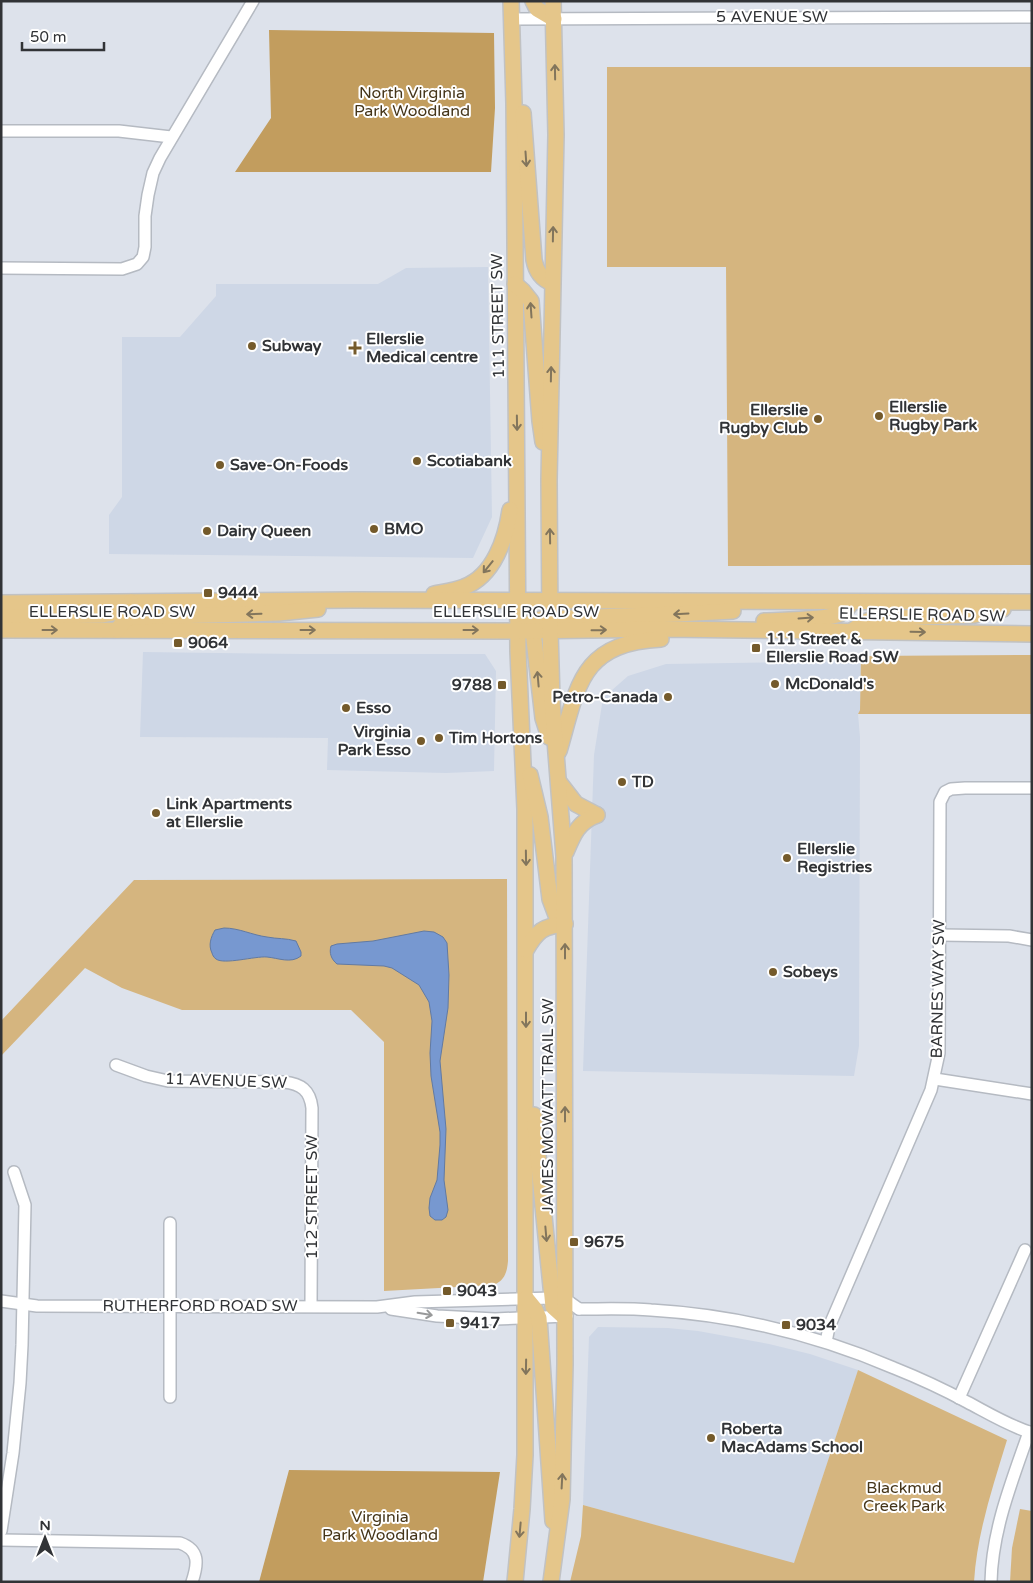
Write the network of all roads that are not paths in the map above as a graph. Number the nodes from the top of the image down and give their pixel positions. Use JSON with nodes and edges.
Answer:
{"nodes":[{"id":1,"x":511,"y":1,"type":"edge"},
{"id":2,"x":533,"y":1,"type":"edge"},
{"id":3,"x":553,"y":1,"type":"edge"},
{"id":4,"x":249,"y":2,"type":"edge"},
{"id":5,"x":1032,"y":17,"type":"edge"},
{"id":6,"x":554,"y":19,"type":"junction"},
{"id":7,"x":512,"y":20,"type":"junction"},
{"id":8,"x":513,"y":77,"type":"junction"},
{"id":9,"x":1,"y":131,"type":"edge"},
{"id":10,"x":171,"y":137,"type":"junction"},
{"id":11,"x":1,"y":268,"type":"edge"},
{"id":12,"x":552,"y":283,"type":"junction"},
{"id":13,"x":515,"y":284,"type":"junction"},
{"id":14,"x":517,"y":472,"type":"junction"},
{"id":15,"x":549,"y":480,"type":"junction"},
{"id":16,"x":551,"y":564,"type":"junction"},
{"id":17,"x":354,"y":600,"type":"junction"},
{"id":18,"x":386,"y":601,"type":"junction"},
{"id":19,"x":518,"y":601,"type":"junction"},
{"id":20,"x":132,"y":602,"type":"junction"},
{"id":21,"x":551,"y":602,"type":"junction"},
{"id":22,"x":799,"y":602,"type":"junction"},
{"id":23,"x":1032,"y":602,"type":"edge"},
{"id":24,"x":1,"y":603,"type":"edge"},
{"id":25,"x":851,"y":603,"type":"junction"},
{"id":26,"x":1,"y":617,"type":"edge"},
{"id":27,"x":550,"y":624,"type":"junction"},
{"id":28,"x":533,"y":626,"type":"junction"},
{"id":29,"x":701,"y":629,"type":"junction"},
{"id":30,"x":723,"y":629,"type":"junction"},
{"id":31,"x":1,"y":630,"type":"edge"},
{"id":32,"x":117,"y":630,"type":"junction"},
{"id":33,"x":518,"y":630,"type":"junction"},
{"id":34,"x":852,"y":631,"type":"junction"},
{"id":35,"x":1032,"y":634,"type":"edge"},
{"id":36,"x":523,"y":752,"type":"junction"},
{"id":37,"x":557,"y":760,"type":"junction"},
{"id":38,"x":558,"y":782,"type":"junction"},
{"id":39,"x":1032,"y":788,"type":"edge"},
{"id":40,"x":564,"y":856,"type":"junction"},
{"id":41,"x":565,"y":924,"type":"junction"},
{"id":42,"x":940,"y":935,"type":"junction"},
{"id":43,"x":1032,"y":940,"type":"edge"},
{"id":44,"x":526,"y":950,"type":"junction"},
{"id":45,"x":116,"y":1065,"type":"dead end"},
{"id":46,"x":935,"y":1079,"type":"junction"},
{"id":47,"x":526,"y":1082,"type":"junction"},
{"id":48,"x":306,"y":1089,"type":"joint"},
{"id":49,"x":1032,"y":1094,"type":"edge"},
{"id":50,"x":14,"y":1172,"type":"dead end"},
{"id":51,"x":170,"y":1223,"type":"dead end"},
{"id":52,"x":1025,"y":1250,"type":"dead end"},
{"id":53,"x":526,"y":1298,"type":"junction"},
{"id":54,"x":558,"y":1298,"type":"junction"},
{"id":55,"x":1,"y":1300,"type":"edge"},
{"id":56,"x":24,"y":1304,"type":"junction"},
{"id":57,"x":170,"y":1306,"type":"junction"},
{"id":58,"x":311,"y":1306,"type":"junction"},
{"id":59,"x":377,"y":1307,"type":"junction"},
{"id":60,"x":579,"y":1309,"type":"junction"},
{"id":61,"x":564,"y":1317,"type":"junction"},
{"id":62,"x":532,"y":1318,"type":"junction"},
{"id":63,"x":826,"y":1342,"type":"junction"},
{"id":64,"x":170,"y":1396,"type":"dead end"},
{"id":65,"x":959,"y":1398,"type":"junction"},
{"id":66,"x":1030,"y":1432,"type":"edge"},
{"id":67,"x":1,"y":1531,"type":"edge"},
{"id":68,"x":1,"y":1540,"type":"edge"},
{"id":69,"x":556,"y":1552,"type":"junction"},
{"id":70,"x":192,"y":1582,"type":"edge"},
{"id":71,"x":515,"y":1582,"type":"edge"},
{"id":72,"x":551,"y":1582,"type":"edge"},
{"id":73,"x":991,"y":1582,"type":"edge"}],
"edges":[{"from":1,"to":7,"type":"main road","name":"111 STREET SW"},
{"from":2,"to":6,"type":"main road"},
{"from":3,"to":6,"type":"main road"},
{"from":4,"to":10,"type":"street"},
{"from":5,"to":6,"type":"street","name":"5 AVENUE SW"},
{"from":6,"to":7,"type":"street","name":"5 AVENUE SW"},
{"from":12,"to":6,"type":"main road","one_way":true},
{"from":7,"to":8,"type":"main road","name":"111 STREET SW"},
{"from":8,"to":12,"type":"main road","one_way":true},
{"from":8,"to":13,"type":"main road","name":"111 STREET SW"},
{"from":9,"to":10,"type":"street"},
{"from":10,"to":11,"type":"street"},
{"from":15,"to":12,"type":"main road","one_way":true},
{"from":13,"to":14,"type":"main road","name":"111 STREET SW","one_way":true},
{"from":15,"to":13,"type":"main road","one_way":true},
{"from":14,"to":18,"type":"main road","one_way":true},
{"from":14,"to":19,"type":"main road","name":"111 STREET SW"},
{"from":16,"to":15,"type":"main road","one_way":true},
{"from":16,"to":21,"type":"main road"},
{"from":16,"to":22,"type":"main road"},
{"from":17,"to":18,"type":"main road","name":"ELLERSLIE ROAD SW"},
{"from":17,"to":20,"type":"main road","name":"ELLERSLIE ROAD SW"},
{"from":17,"to":32,"type":"main road","one_way":true},
{"from":18,"to":19,"type":"main road","name":"ELLERSLIE ROAD SW"},
{"from":19,"to":21,"type":"main road","name":"ELLERSLIE ROAD SW"},
{"from":19,"to":28,"type":"main road"},
{"from":19,"to":33,"type":"main road","name":"111 STREET SW"},
{"from":20,"to":24,"type":"main road","name":"ELLERSLIE ROAD SW"},
{"from":20,"to":26,"type":"main road"},
{"from":21,"to":22,"type":"main road","name":"ELLERSLIE ROAD SW"},
{"from":21,"to":27,"type":"main road"},
{"from":22,"to":25,"type":"main road","name":"ELLERSLIE ROAD SW"},
{"from":22,"to":27,"type":"main road","one_way":true},
{"from":23,"to":25,"type":"main road","name":"ELLERSLIE ROAD SW"},
{"from":23,"to":34,"type":"main road"},
{"from":30,"to":25,"type":"main road","one_way":true},
{"from":27,"to":28,"type":"main road","name":"ELLERSLIE ROAD SW"},
{"from":27,"to":29,"type":"main road","name":"ELLERSLIE ROAD SW","one_way":true},
{"from":27,"to":37,"type":"main road","name":"JAMES MOWATT TRAIL SW"},
{"from":28,"to":33,"type":"main road","name":"ELLERSLIE ROAD SW"},
{"from":37,"to":28,"type":"main road","one_way":true},
{"from":29,"to":30,"type":"main road","name":"ELLERSLIE ROAD SW"},
{"from":29,"to":37,"type":"main road"},
{"from":30,"to":34,"type":"main road","name":"ELLERSLIE ROAD SW"},
{"from":31,"to":32,"type":"main road","name":"ELLERSLIE ROAD SW","one_way":true},
{"from":32,"to":33,"type":"main road","name":"ELLERSLIE ROAD SW","one_way":true},
{"from":33,"to":36,"type":"main road","name":"JAMES MOWATT TRAIL SW"},
{"from":34,"to":35,"type":"main road","name":"ELLERSLIE ROAD SW","one_way":true},
{"from":36,"to":41,"type":"main road"},
{"from":36,"to":44,"type":"main road","name":"JAMES MOWATT TRAIL SW","one_way":true},
{"from":37,"to":38,"type":"main road","name":"JAMES MOWATT TRAIL SW"},
{"from":38,"to":40,"type":"main road","name":"JAMES MOWATT TRAIL SW"},
{"from":38,"to":40,"type":"main road"},
{"from":39,"to":42,"type":"street","name":"BARNES WAY SW"},
{"from":40,"to":41,"type":"main road","name":"JAMES MOWATT TRAIL SW"},
{"from":41,"to":44,"type":"main road"},
{"from":54,"to":41,"type":"main road","name":"JAMES MOWATT TRAIL SW","one_way":true},
{"from":42,"to":43,"type":"street"},
{"from":42,"to":46,"type":"street","name":"BARNES WAY SW"},
{"from":44,"to":47,"type":"main road","name":"JAMES MOWATT TRAIL SW","one_way":true},
{"from":45,"to":48,"type":"street","name":"11 AVENUE SW"},
{"from":46,"to":49,"type":"street"},
{"from":46,"to":63,"type":"street","name":"BARNES WAY SW"},
{"from":47,"to":53,"type":"main road","name":"JAMES MOWATT TRAIL SW"},
{"from":47,"to":54,"type":"main road","one_way":true},
{"from":48,"to":58,"type":"street","name":"112 STREET SW"},
{"from":50,"to":56,"type":"street"},
{"from":51,"to":57,"type":"street"},
{"from":52,"to":65,"type":"street"},
{"from":53,"to":54,"type":"street","name":"RUTHERFORD ROAD SW"},
{"from":53,"to":59,"type":"street","name":"RUTHERFORD ROAD SW"},
{"from":53,"to":62,"type":"main road"},
{"from":54,"to":60,"type":"street"},
{"from":54,"to":61,"type":"main road","name":"JAMES MOWATT TRAIL SW"},
{"from":55,"to":56,"type":"street","name":"RUTHERFORD ROAD SW"},
{"from":56,"to":57,"type":"street","name":"RUTHERFORD ROAD SW"},
{"from":56,"to":67,"type":"street"},
{"from":57,"to":58,"type":"street","name":"RUTHERFORD ROAD SW"},
{"from":57,"to":64,"type":"street"},
{"from":58,"to":59,"type":"street","name":"RUTHERFORD ROAD SW"},
{"from":59,"to":62,"type":"street","name":"RUTHERFORD ROAD SW","one_way":true},
{"from":60,"to":61,"type":"street","name":"RUTHERFORD ROAD SW"},
{"from":60,"to":63,"type":"street"},
{"from":61,"to":62,"type":"street","name":"RUTHERFORD ROAD SW"},
{"from":69,"to":61,"type":"main road","name":"JAMES MOWATT TRAIL SW","one_way":true},
{"from":62,"to":69,"type":"main road"},
{"from":62,"to":71,"type":"main road","one_way":true},
{"from":63,"to":65,"type":"street"},
{"from":65,"to":66,"type":"street"},
{"from":66,"to":73,"type":"street"},
{"from":68,"to":70,"type":"street"},
{"from":69,"to":72,"type":"main road","name":"JAMES MOWATT TRAIL SW"}]}
